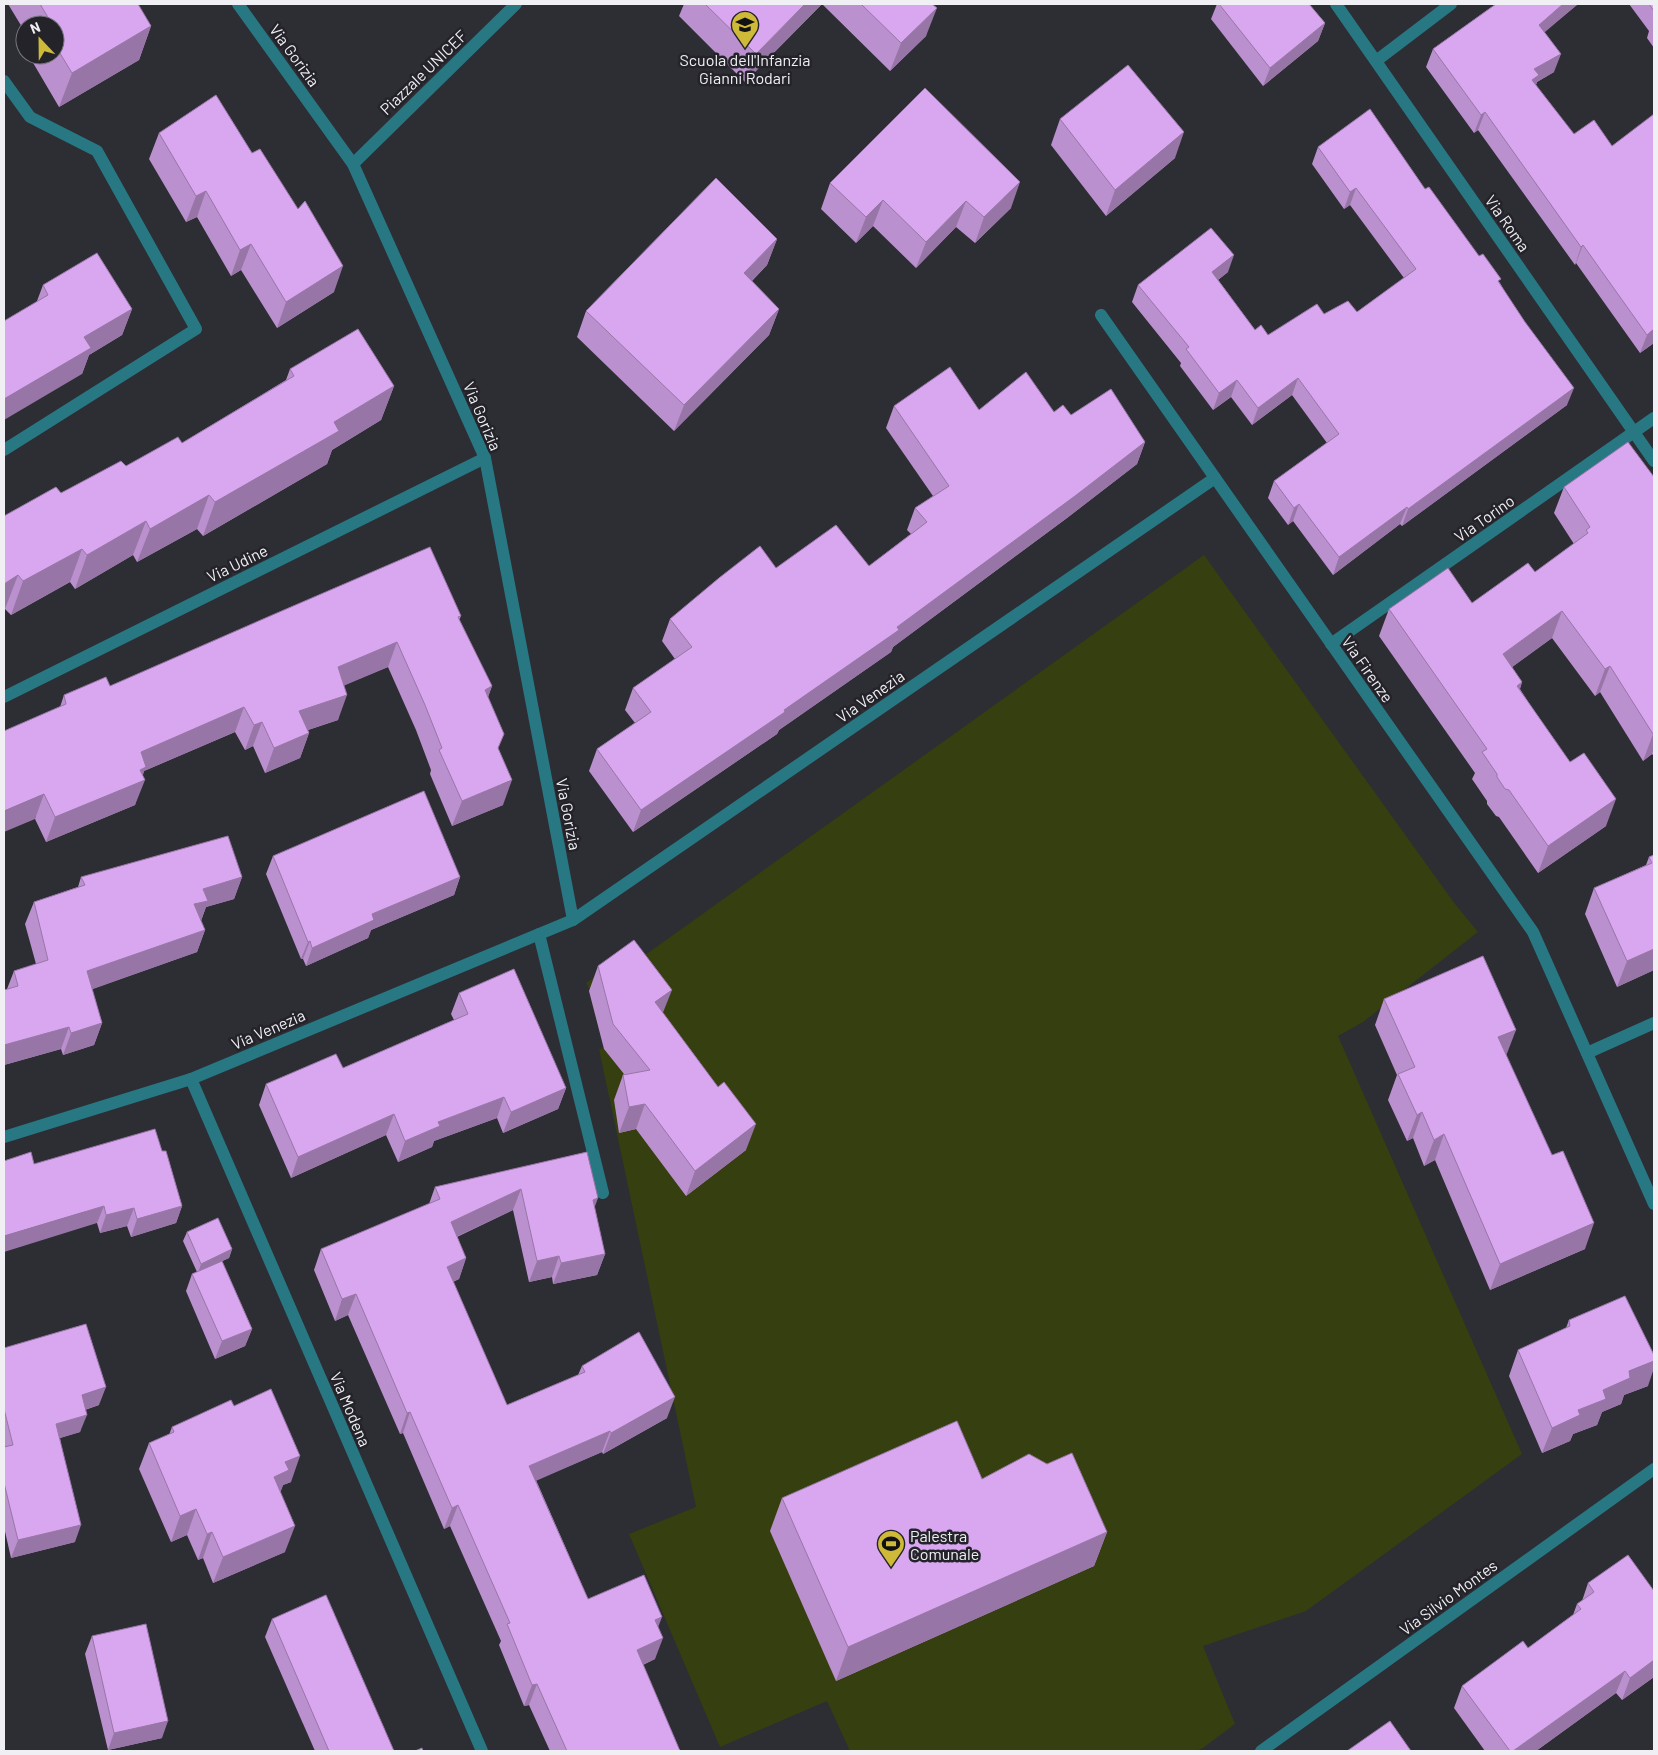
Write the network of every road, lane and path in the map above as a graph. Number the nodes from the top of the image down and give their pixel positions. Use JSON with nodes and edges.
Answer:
{"nodes":[{"id":1,"x":238,"y":4,"type":"edge"},
{"id":2,"x":516,"y":4,"type":"edge"},
{"id":3,"x":1336,"y":4,"type":"edge"},
{"id":4,"x":1451,"y":4,"type":"edge"},
{"id":5,"x":1376,"y":61,"type":"junction"},
{"id":6,"x":4,"y":81,"type":"edge"},
{"id":7,"x":353,"y":164,"type":"junction"},
{"id":8,"x":1101,"y":315,"type":"dead end"},
{"id":9,"x":1654,"y":418,"type":"edge"},
{"id":10,"x":1635,"y":433,"type":"junction"},
{"id":11,"x":4,"y":450,"type":"edge"},
{"id":12,"x":485,"y":458,"type":"junction"},
{"id":13,"x":1654,"y":461,"type":"edge"},
{"id":14,"x":1215,"y":478,"type":"junction"},
{"id":15,"x":1331,"y":644,"type":"junction"},
{"id":16,"x":4,"y":697,"type":"edge"},
{"id":17,"x":573,"y":920,"type":"junction"},
{"id":18,"x":539,"y":934,"type":"junction"},
{"id":19,"x":1654,"y":1024,"type":"edge"},
{"id":20,"x":1587,"y":1053,"type":"junction"},
{"id":21,"x":191,"y":1079,"type":"junction"},
{"id":22,"x":4,"y":1137,"type":"edge"},
{"id":23,"x":603,"y":1193,"type":"dead end"},
{"id":24,"x":1654,"y":1204,"type":"edge"},
{"id":25,"x":1654,"y":1469,"type":"edge"},
{"id":26,"x":482,"y":1751,"type":"edge"},
{"id":27,"x":1261,"y":1751,"type":"edge"}],
"edges":[{"from":1,"to":7,"type":"street","name":"Via Gorizia"},
{"from":2,"to":7,"type":"street","name":"Piazzale UNICEF"},
{"from":3,"to":5,"type":"street","name":"Via Roma"},
{"from":4,"to":5,"type":"street"},
{"from":5,"to":10,"type":"street","name":"Via Roma"},
{"from":6,"to":11,"type":"street"},
{"from":7,"to":12,"type":"street","name":"Via Gorizia"},
{"from":8,"to":14,"type":"street","name":"Via Firenze"},
{"from":9,"to":10,"type":"street","name":"Via Torino"},
{"from":10,"to":13,"type":"street","name":"Via Roma"},
{"from":10,"to":15,"type":"street","name":"Via Torino"},
{"from":12,"to":16,"type":"street","name":"Via Udine"},
{"from":12,"to":17,"type":"street","name":"Via Gorizia"},
{"from":14,"to":15,"type":"street","name":"Via Firenze"},
{"from":14,"to":17,"type":"street","name":"Via Venezia"},
{"from":15,"to":20,"type":"street","name":"Via Firenze"},
{"from":17,"to":18,"type":"street","name":"Via Venezia"},
{"from":18,"to":21,"type":"street","name":"Via Venezia"},
{"from":18,"to":23,"type":"street"},
{"from":19,"to":20,"type":"street"},
{"from":20,"to":24,"type":"street","name":"Via Firenze"},
{"from":21,"to":22,"type":"street","name":"Via Venezia"},
{"from":21,"to":26,"type":"street","name":"Via Modena"},
{"from":25,"to":27,"type":"street","name":"Via Silvio Montes"}]}
